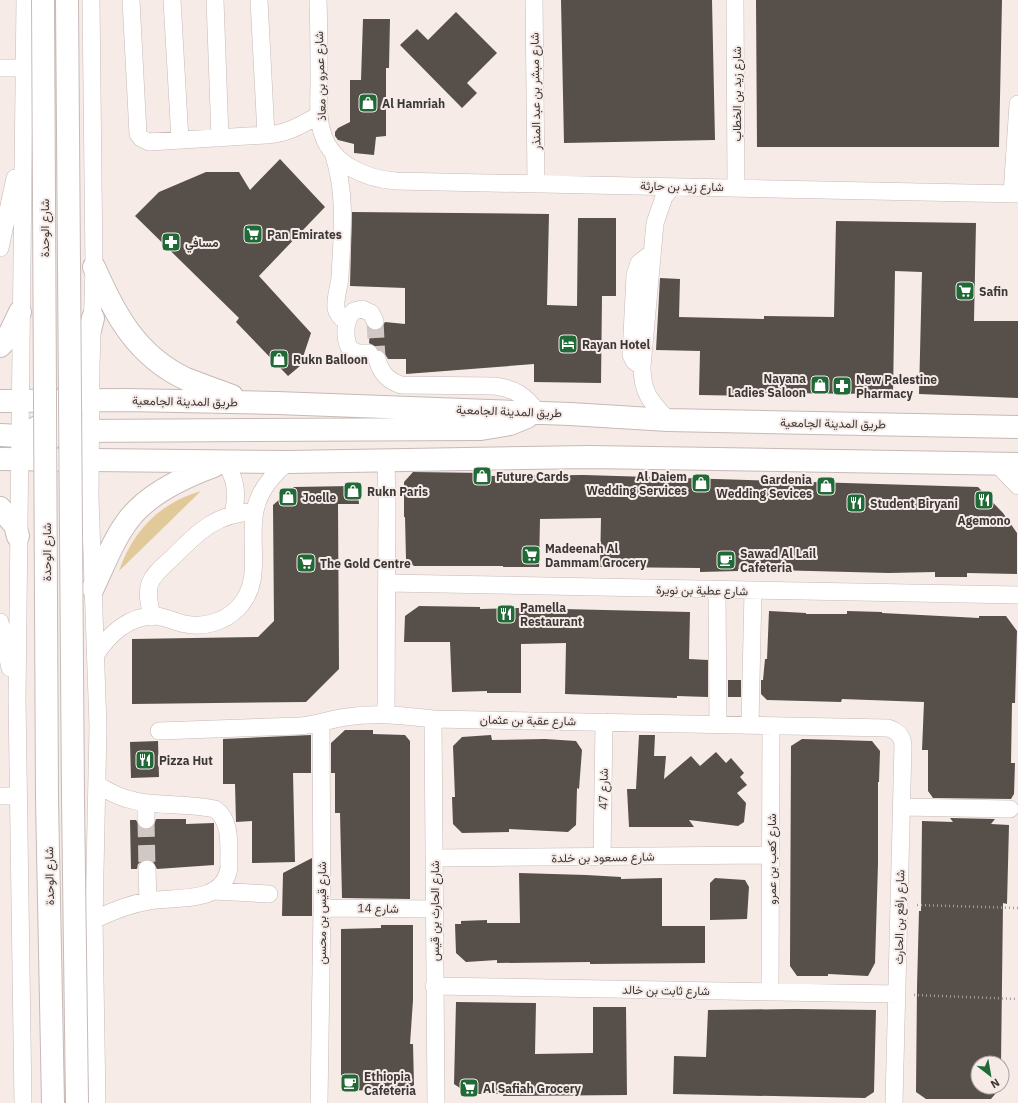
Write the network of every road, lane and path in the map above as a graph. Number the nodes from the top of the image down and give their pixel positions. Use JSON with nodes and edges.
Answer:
{"nodes":[{"id":1,"x":25,"y":0,"type":"edge"},
{"id":2,"x":43,"y":0,"type":"edge"},
{"id":3,"x":67,"y":0,"type":"edge"},
{"id":4,"x":91,"y":0,"type":"edge"},
{"id":5,"x":131,"y":0,"type":"edge"},
{"id":6,"x":172,"y":0,"type":"edge"},
{"id":7,"x":215,"y":0,"type":"edge"},
{"id":8,"x":259,"y":0,"type":"edge"},
{"id":9,"x":318,"y":0,"type":"edge"},
{"id":10,"x":534,"y":0,"type":"edge"},
{"id":11,"x":735,"y":0,"type":"edge"},
{"id":12,"x":0,"y":68,"type":"edge"},
{"id":13,"x":25,"y":68,"type":"junction"},
{"id":14,"x":1018,"y":104,"type":"edge"},
{"id":15,"x":319,"y":115,"type":"junction"},
{"id":16,"x":266,"y":135,"type":"junction"},
{"id":17,"x":220,"y":138,"type":"junction"},
{"id":18,"x":24,"y":139,"type":"junction"},
{"id":19,"x":180,"y":140,"type":"junction"},
{"id":20,"x":333,"y":153,"type":"junction"},
{"id":21,"x":349,"y":166,"type":"joint"},
{"id":22,"x":368,"y":176,"type":"junction"},
{"id":23,"x":536,"y":182,"type":"junction"},
{"id":24,"x":672,"y":187,"type":"junction"},
{"id":25,"x":736,"y":188,"type":"junction"},
{"id":26,"x":1015,"y":194,"type":"edge"},
{"id":27,"x":344,"y":202,"type":"junction"},
{"id":28,"x":0,"y":248,"type":"edge"},
{"id":29,"x":94,"y":268,"type":"junction"},
{"id":30,"x":20,"y":312,"type":"junction"},
{"id":31,"x":350,"y":316,"type":"junction"},
{"id":32,"x":93,"y":318,"type":"junction"},
{"id":33,"x":375,"y":321,"type":"dead end"},
{"id":34,"x":0,"y":346,"type":"edge"},
{"id":35,"x":66,"y":400,"type":"junction"},
{"id":36,"x":91,"y":400,"type":"junction"},
{"id":37,"x":10,"y":401,"type":"edge"},
{"id":38,"x":249,"y":402,"type":"junction"},
{"id":39,"x":537,"y":412,"type":"junction"},
{"id":40,"x":668,"y":420,"type":"junction"},
{"id":41,"x":1018,"y":427,"type":"edge"},
{"id":42,"x":90,"y":430,"type":"junction"},
{"id":43,"x":9,"y":435,"type":"edge"},
{"id":44,"x":9,"y":460,"type":"edge"},
{"id":45,"x":90,"y":460,"type":"junction"},
{"id":46,"x":386,"y":460,"type":"junction"},
{"id":47,"x":225,"y":462,"type":"junction"},
{"id":48,"x":288,"y":462,"type":"junction"},
{"id":49,"x":997,"y":464,"type":"junction"},
{"id":50,"x":1018,"y":464,"type":"edge"},
{"id":51,"x":1018,"y":486,"type":"edge"},
{"id":52,"x":0,"y":508,"type":"edge"},
{"id":53,"x":254,"y":512,"type":"junction"},
{"id":54,"x":233,"y":514,"type":"junction"},
{"id":55,"x":18,"y":536,"type":"junction"},
{"id":56,"x":387,"y":583,"type":"junction"},
{"id":57,"x":93,"y":588,"type":"junction"},
{"id":58,"x":717,"y":590,"type":"junction"},
{"id":59,"x":753,"y":590,"type":"junction"},
{"id":60,"x":1018,"y":595,"type":"edge"},
{"id":61,"x":152,"y":616,"type":"junction"},
{"id":62,"x":0,"y":622,"type":"edge"},
{"id":63,"x":95,"y":656,"type":"junction"},
{"id":64,"x":17,"y":699,"type":"junction"},
{"id":65,"x":386,"y":715,"type":"junction"},
{"id":66,"x":433,"y":719,"type":"junction"},
{"id":67,"x":604,"y":722,"type":"junction"},
{"id":68,"x":321,"y":723,"type":"junction"},
{"id":69,"x":718,"y":725,"type":"junction"},
{"id":70,"x":750,"y":725,"type":"junction"},
{"id":71,"x":771,"y":726,"type":"junction"},
{"id":72,"x":159,"y":731,"type":"dead end"},
{"id":73,"x":898,"y":732,"type":"joint"},
{"id":74,"x":98,"y":785,"type":"junction"},
{"id":75,"x":0,"y":796,"type":"edge"},
{"id":76,"x":18,"y":796,"type":"junction"},
{"id":77,"x":902,"y":807,"type":"junction"},
{"id":78,"x":1010,"y":809,"type":"dead end"},
{"id":79,"x":771,"y":855,"type":"junction"},
{"id":80,"x":602,"y":857,"type":"junction"},
{"id":81,"x":435,"y":858,"type":"junction"},
{"id":82,"x":147,"y":869,"type":"tunnel mouth"},
{"id":83,"x":215,"y":891,"type":"junction"},
{"id":84,"x":269,"y":894,"type":"dead end"},
{"id":85,"x":148,"y":901,"type":"junction"},
{"id":86,"x":900,"y":904,"type":"junction"},
{"id":87,"x":322,"y":908,"type":"junction"},
{"id":88,"x":1018,"y":908,"type":"edge"},
{"id":89,"x":434,"y":909,"type":"junction"},
{"id":90,"x":94,"y":920,"type":"junction"},
{"id":91,"x":434,"y":986,"type":"junction"},
{"id":92,"x":770,"y":991,"type":"junction"},
{"id":93,"x":897,"y":994,"type":"junction"},
{"id":94,"x":1018,"y":999,"type":"edge"},
{"id":95,"x":96,"y":1085,"type":"junction"},
{"id":96,"x":23,"y":1103,"type":"edge"},
{"id":97,"x":52,"y":1103,"type":"edge"},
{"id":98,"x":77,"y":1103,"type":"edge"},
{"id":99,"x":97,"y":1103,"type":"edge"},
{"id":100,"x":109,"y":1103,"type":"edge"},
{"id":101,"x":319,"y":1103,"type":"edge"},
{"id":102,"x":436,"y":1103,"type":"edge"},
{"id":103,"x":894,"y":1103,"type":"edge"}],
"edges":[{"from":1,"to":13,"type":"street"},
{"from":2,"to":97,"type":"main road","name":"شارع الوحدة","bridge":true},
{"from":3,"to":98,"type":"main road","name":"شارع الوحدة","bridge":true},
{"from":4,"to":29,"type":"street"},
{"from":5,"to":19,"type":"street"},
{"from":6,"to":19,"type":"street"},
{"from":7,"to":17,"type":"street"},
{"from":8,"to":16,"type":"street"},
{"from":9,"to":15,"type":"street","name":"شارع عمرو بن معاذ"},
{"from":10,"to":23,"type":"street","name":"شارع مبشر بن عبد المنذر"},
{"from":11,"to":25,"type":"street","name":"شارع زيد بن الخطاب"},
{"from":12,"to":13,"type":"street"},
{"from":13,"to":18,"type":"street"},
{"from":14,"to":26,"type":"street"},
{"from":15,"to":16,"type":"street"},
{"from":15,"to":20,"type":"street","name":"شارع عمرو بن معاذ"},
{"from":16,"to":17,"type":"street"},
{"from":17,"to":19,"type":"street"},
{"from":18,"to":28,"type":"street"},
{"from":18,"to":30,"type":"street"},
{"from":20,"to":21,"type":"street","name":"شارع عمرو بن معاذ"},
{"from":20,"to":27,"type":"street"},
{"from":21,"to":22,"type":"street","name":"شارع زيد بن حارثة"},
{"from":22,"to":23,"type":"street","name":"شارع زيد بن حارثة"},
{"from":22,"to":27,"type":"street"},
{"from":23,"to":24,"type":"street","name":"شارع زيد بن حارثة"},
{"from":24,"to":25,"type":"street","name":"شارع زيد بن حارثة"},
{"from":24,"to":40,"type":"street"},
{"from":25,"to":26,"type":"street","name":"شارع زيد بن حارثة"},
{"from":27,"to":31,"type":"street"},
{"from":29,"to":32,"type":"street"},
{"from":29,"to":38,"type":"main road"},
{"from":30,"to":34,"type":"main road"},
{"from":30,"to":37,"type":"street"},
{"from":31,"to":33,"type":"street"},
{"from":31,"to":39,"type":"street"},
{"from":32,"to":35,"type":"main road"},
{"from":32,"to":36,"type":"street"},
{"from":35,"to":36,"type":"main road","name":"طريق المدينة الجامعية"},
{"from":35,"to":37,"type":"main road","name":"طريق المدينة الجامعية"},
{"from":35,"to":43,"type":"main road"},
{"from":36,"to":38,"type":"main road","name":"طريق المدينة الجامعية"},
{"from":36,"to":42,"type":"street"},
{"from":37,"to":43,"type":"street"},
{"from":38,"to":39,"type":"main road","name":"طريق المدينة الجامعية"},
{"from":39,"to":40,"type":"main road","name":"طريق المدينة الجامعية"},
{"from":39,"to":42,"type":"main road"},
{"from":40,"to":41,"type":"main road","name":"طريق المدينة الجامعية"},
{"from":42,"to":44,"type":"main road"},
{"from":42,"to":45,"type":"street"},
{"from":43,"to":44,"type":"street"},
{"from":44,"to":45,"type":"main road"},
{"from":44,"to":55,"type":"street"},
{"from":45,"to":47,"type":"main road"},
{"from":45,"to":57,"type":"street"},
{"from":46,"to":48,"type":"main road"},
{"from":46,"to":49,"type":"main road"},
{"from":46,"to":56,"type":"street"},
{"from":47,"to":48,"type":"main road"},
{"from":47,"to":54,"type":"street"},
{"from":47,"to":57,"type":"main road"},
{"from":48,"to":53,"type":"street"},
{"from":49,"to":50,"type":"main road"},
{"from":49,"to":51,"type":"street"},
{"from":52,"to":55,"type":"main road"},
{"from":53,"to":54,"type":"street"},
{"from":53,"to":61,"type":"street"},
{"from":54,"to":61,"type":"street"},
{"from":55,"to":64,"type":"street"},
{"from":56,"to":58,"type":"street","name":"شارع عطية بن نويرة"},
{"from":56,"to":65,"type":"street"},
{"from":57,"to":63,"type":"street"},
{"from":58,"to":59,"type":"street","name":"شارع عطية بن نويرة"},
{"from":58,"to":69,"type":"street"},
{"from":59,"to":60,"type":"street","name":"شارع عطية بن نويرة"},
{"from":59,"to":70,"type":"street"},
{"from":61,"to":63,"type":"street"},
{"from":62,"to":64,"type":"street"},
{"from":63,"to":74,"type":"street"},
{"from":64,"to":76,"type":"street"},
{"from":65,"to":66,"type":"street","name":"شارع عقبة بن عثمان"},
{"from":65,"to":68,"type":"street","name":"شارع عقبة بن عثمان"},
{"from":66,"to":67,"type":"street","name":"شارع عقبة بن عثمان"},
{"from":66,"to":81,"type":"street","name":"شارع الحارث بن قيس"},
{"from":67,"to":69,"type":"street","name":"شارع عقبة بن عثمان"},
{"from":67,"to":80,"type":"street","name":"شارع 47"},
{"from":68,"to":72,"type":"street","name":"شارع عقبة بن عثمان"},
{"from":68,"to":87,"type":"street","name":"شارع قيس بن محسن"},
{"from":69,"to":70,"type":"street","name":"شارع عقبة بن عثمان"},
{"from":70,"to":71,"type":"street","name":"شارع عقبة بن عثمان"},
{"from":71,"to":73,"type":"street","name":"شارع عقبة بن عثمان"},
{"from":71,"to":79,"type":"street","name":"شارع كعب بن عمرو"},
{"from":73,"to":77,"type":"street","name":"شارع رافع بن الحارث"},
{"from":74,"to":83,"type":"street"},
{"from":74,"to":90,"type":"street"},
{"from":75,"to":76,"type":"street"},
{"from":76,"to":96,"type":"street"},
{"from":77,"to":78,"type":"street"},
{"from":77,"to":86,"type":"street","name":"شارع رافع بن الحارث"},
{"from":79,"to":80,"type":"street","name":"شارع مسعود بن خلدة"},
{"from":79,"to":92,"type":"street","name":"شارع كعب بن عمرو"},
{"from":80,"to":81,"type":"street","name":"شارع مسعود بن خلدة"},
{"from":81,"to":89,"type":"street","name":"شارع الحارث بن قيس"},
{"from":82,"to":85,"type":"street"},
{"from":83,"to":84,"type":"street"},
{"from":83,"to":85,"type":"street"},
{"from":85,"to":90,"type":"street"},
{"from":86,"to":88,"type":"path"},
{"from":86,"to":93,"type":"street","name":"شارع رافع بن الحارث"},
{"from":87,"to":89,"type":"street","name":"شارع 14"},
{"from":87,"to":101,"type":"street","name":"شارع قيس بن محسن"},
{"from":89,"to":91,"type":"street","name":"شارع الحارث بن قيس"},
{"from":90,"to":95,"type":"street"},
{"from":91,"to":92,"type":"street","name":"شارع ثابت بن خالد"},
{"from":91,"to":102,"type":"street","name":"شارع الحارث بن قيس"},
{"from":92,"to":93,"type":"street","name":"شارع ثابت بن خالد"},
{"from":93,"to":94,"type":"path"},
{"from":93,"to":103,"type":"street","name":"شارع رافع بن الحارث"},
{"from":95,"to":99,"type":"street"},
{"from":95,"to":100,"type":"street"}]}
